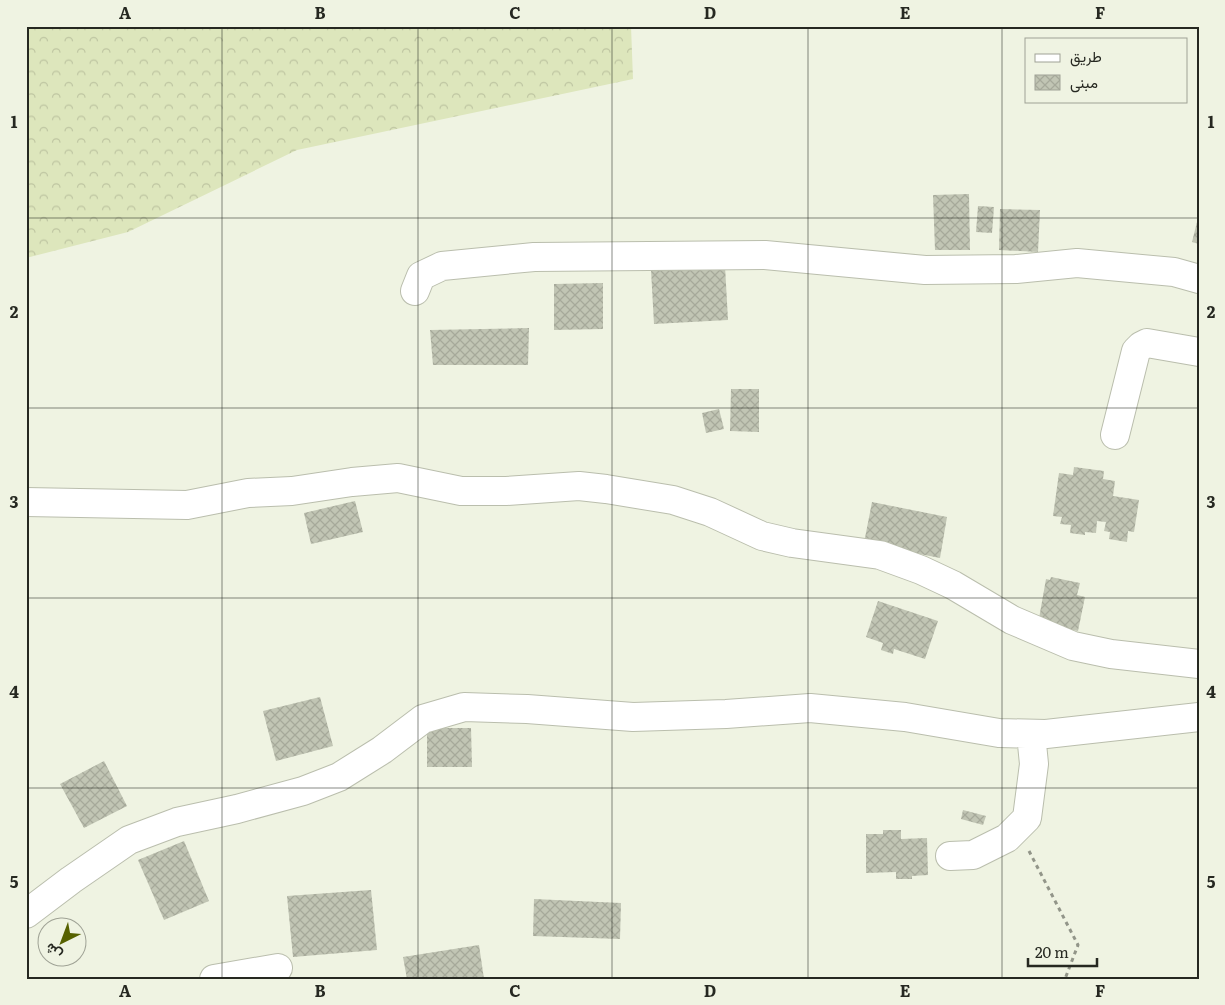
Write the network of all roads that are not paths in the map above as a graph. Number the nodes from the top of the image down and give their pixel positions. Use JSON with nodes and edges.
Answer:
{"nodes":[{"id":1,"x":1199,"y":279,"type":"edge"},
{"id":2,"x":415,"y":290,"type":"dead end"},
{"id":3,"x":1199,"y":352,"type":"edge"},
{"id":4,"x":1116,"y":435,"type":"dead end"},
{"id":5,"x":26,"y":502,"type":"edge"},
{"id":6,"x":1199,"y":664,"type":"edge"},
{"id":7,"x":1199,"y":717,"type":"edge"},
{"id":8,"x":1030,"y":734,"type":"junction"},
{"id":9,"x":950,"y":856,"type":"dead end"},
{"id":10,"x":26,"y":914,"type":"edge"},
{"id":11,"x":278,"y":968,"type":"dead end"},
{"id":12,"x":214,"y":979,"type":"edge"}],
"edges":[{"from":1,"to":2,"type":"street"},
{"from":3,"to":4,"type":"street"},
{"from":5,"to":6,"type":"street"},
{"from":7,"to":8,"type":"street"},
{"from":8,"to":9,"type":"street"},
{"from":8,"to":10,"type":"street"},
{"from":11,"to":12,"type":"street"}]}
